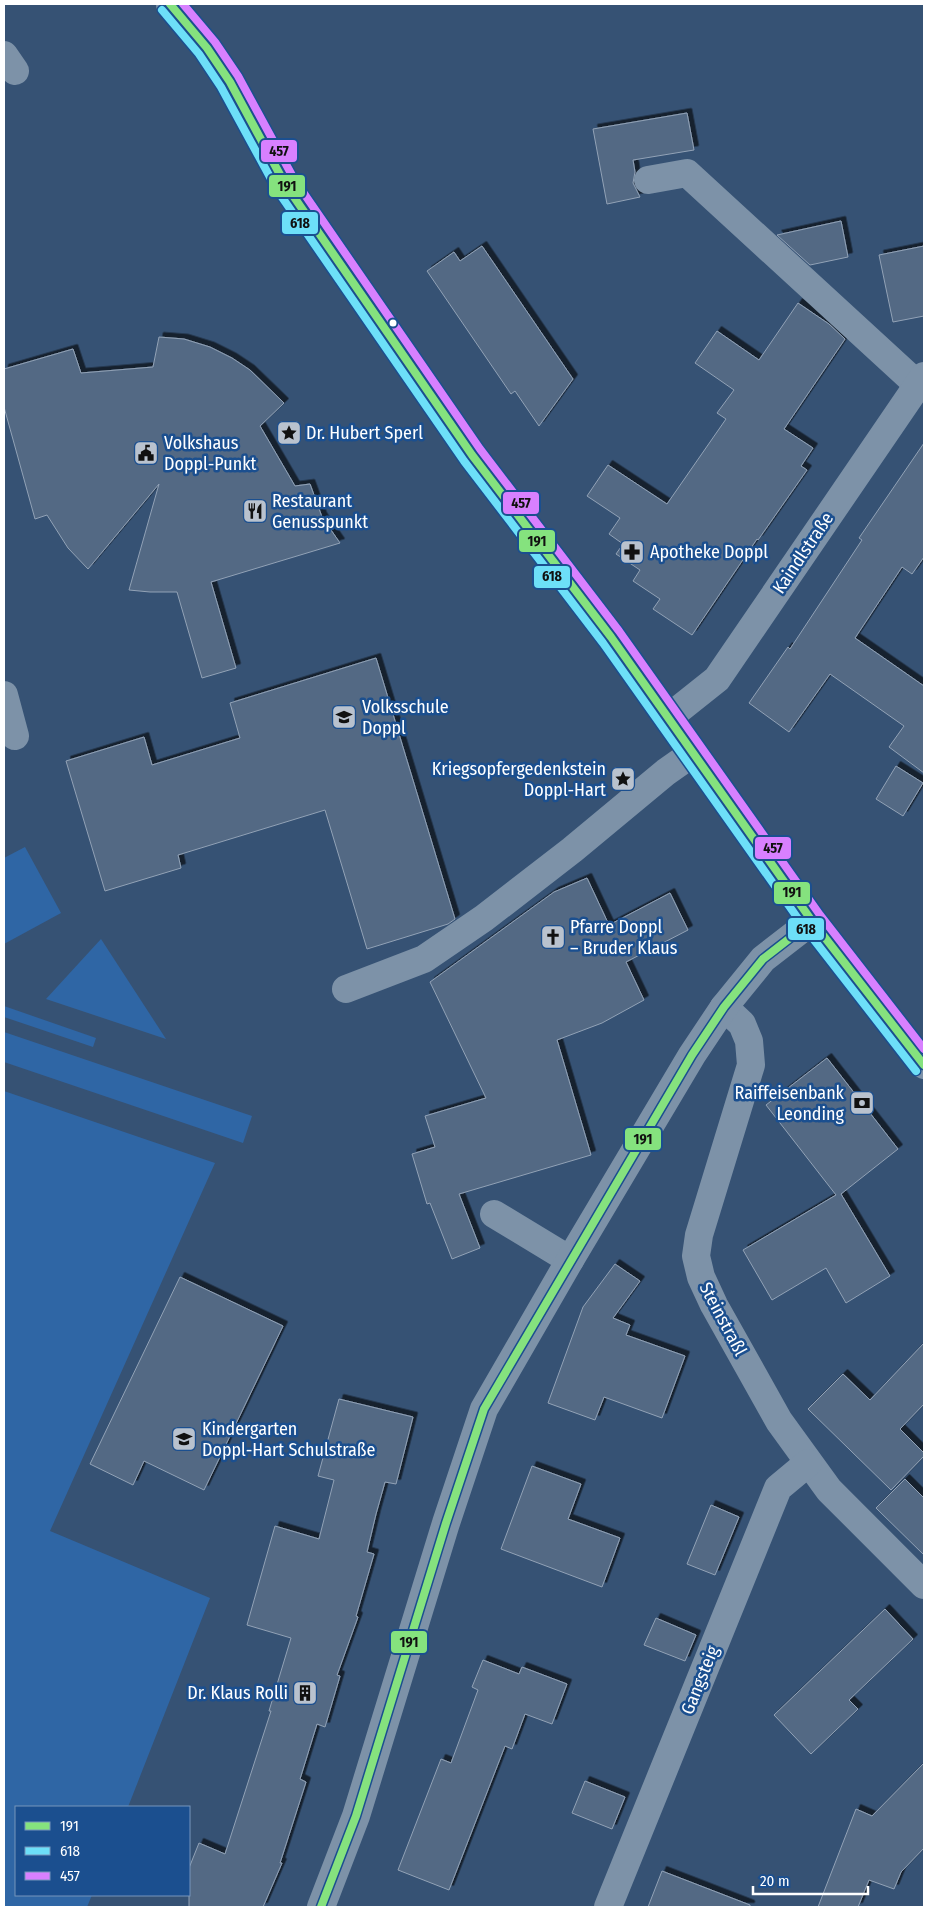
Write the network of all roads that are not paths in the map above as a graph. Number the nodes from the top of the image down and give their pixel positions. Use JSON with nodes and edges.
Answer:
{"nodes":[{"id":1,"x":170,"y":4,"type":"edge"},
{"id":2,"x":648,"y":180,"type":"dead end"},
{"id":3,"x":921,"y":380,"type":"edge"},
{"id":4,"x":4,"y":695,"type":"edge"},
{"id":5,"x":668,"y":718,"type":"junction"},
{"id":6,"x":15,"y":736,"type":"dead end"},
{"id":7,"x":693,"y":753,"type":"junction"},
{"id":8,"x":812,"y":921,"type":"junction"},
{"id":9,"x":346,"y":989,"type":"dead end"},
{"id":10,"x":724,"y":1007,"type":"junction"},
{"id":11,"x":924,"y":1065,"type":"edge"},
{"id":12,"x":494,"y":1214,"type":"dead end"},
{"id":13,"x":570,"y":1260,"type":"junction"},
{"id":14,"x":808,"y":1463,"type":"junction"},
{"id":15,"x":924,"y":1585,"type":"edge"},
{"id":16,"x":321,"y":1907,"type":"edge"},
{"id":17,"x":608,"y":1907,"type":"edge"}],
"edges":[{"from":1,"to":5,"type":"street"},
{"from":2,"to":3,"type":"street"},
{"from":3,"to":5,"type":"street","name":"Kaindlstraße"},
{"from":4,"to":6,"type":"street"},
{"from":5,"to":7,"type":"street"},
{"from":7,"to":8,"type":"street"},
{"from":7,"to":9,"type":"street"},
{"from":8,"to":10,"type":"street"},
{"from":8,"to":11,"type":"street"},
{"from":10,"to":13,"type":"street"},
{"from":10,"to":14,"type":"street","name":"Steinstraßl"},
{"from":12,"to":13,"type":"street"},
{"from":13,"to":16,"type":"street"},
{"from":14,"to":15,"type":"street","name":"Steinstraßl"},
{"from":14,"to":17,"type":"street","name":"Gangsteig"}]}
